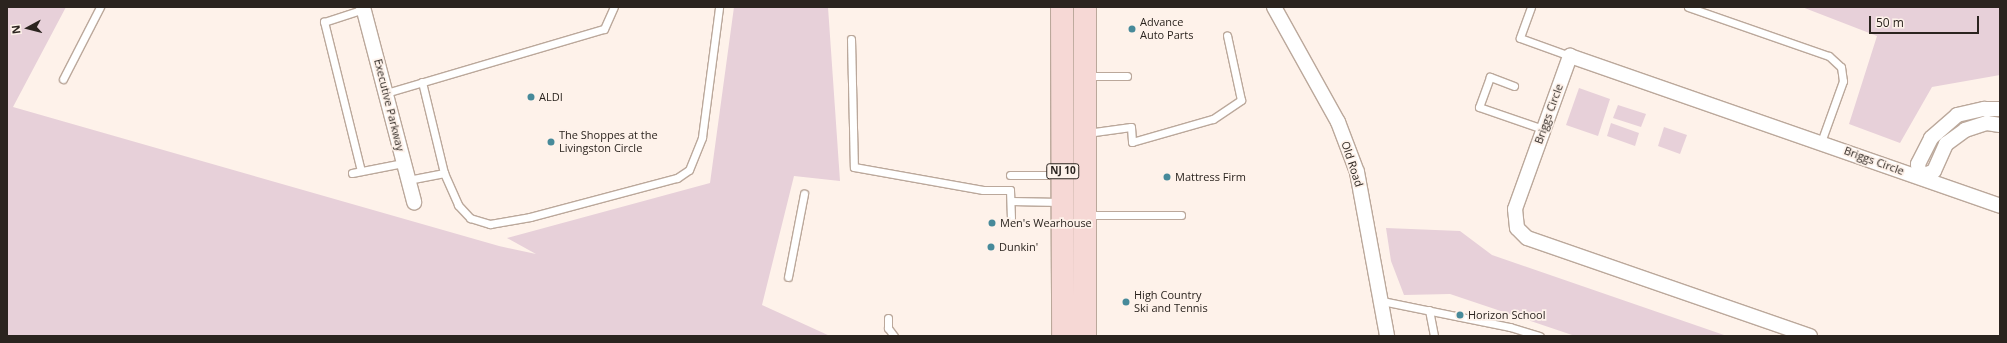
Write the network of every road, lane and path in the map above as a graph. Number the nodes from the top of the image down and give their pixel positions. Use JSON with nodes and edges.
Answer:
{"nodes":[{"id":1,"x":100,"y":7,"type":"edge"},
{"id":2,"x":614,"y":7,"type":"edge"},
{"id":3,"x":719,"y":7,"type":"edge"},
{"id":4,"x":1062,"y":7,"type":"edge"},
{"id":5,"x":1085,"y":7,"type":"edge"},
{"id":6,"x":1274,"y":7,"type":"edge"},
{"id":7,"x":1531,"y":7,"type":"edge"},
{"id":8,"x":1688,"y":7,"type":"edge"},
{"id":9,"x":364,"y":8,"type":"edge"},
{"id":10,"x":1227,"y":35,"type":"dead end"},
{"id":11,"x":851,"y":39,"type":"dead end"},
{"id":12,"x":1570,"y":56,"type":"junction"},
{"id":13,"x":1085,"y":76,"type":"junction"},
{"id":14,"x":1127,"y":76,"type":"dead end"},
{"id":15,"x":63,"y":79,"type":"dead end"},
{"id":16,"x":422,"y":82,"type":"junction"},
{"id":17,"x":1514,"y":86,"type":"dead end"},
{"id":18,"x":386,"y":93,"type":"junction"},
{"id":19,"x":2000,"y":109,"type":"edge"},
{"id":20,"x":2000,"y":125,"type":"edge"},
{"id":21,"x":1543,"y":129,"type":"junction"},
{"id":22,"x":1085,"y":133,"type":"junction"},
{"id":23,"x":1821,"y":142,"type":"junction"},
{"id":24,"x":403,"y":164,"type":"junction"},
{"id":25,"x":361,"y":172,"type":"junction"},
{"id":26,"x":352,"y":173,"type":"dead end"},
{"id":27,"x":444,"y":173,"type":"junction"},
{"id":28,"x":1010,"y":175,"type":"dead end"},
{"id":29,"x":1063,"y":175,"type":"junction"},
{"id":30,"x":1920,"y":177,"type":"junction"},
{"id":31,"x":408,"y":180,"type":"junction"},
{"id":32,"x":804,"y":194,"type":"dead end"},
{"id":33,"x":1011,"y":201,"type":"junction"},
{"id":34,"x":414,"y":202,"type":"dead end"},
{"id":35,"x":1063,"y":202,"type":"junction"},
{"id":36,"x":2000,"y":206,"type":"edge"},
{"id":37,"x":1085,"y":215,"type":"junction"},
{"id":38,"x":1181,"y":215,"type":"dead end"},
{"id":39,"x":1011,"y":218,"type":"dead end"},
{"id":40,"x":788,"y":277,"type":"dead end"},
{"id":41,"x":1382,"y":301,"type":"junction"},
{"id":42,"x":1429,"y":310,"type":"junction"},
{"id":43,"x":888,"y":318,"type":"dead end"},
{"id":44,"x":894,"y":336,"type":"edge"},
{"id":45,"x":1063,"y":336,"type":"edge"},
{"id":46,"x":1085,"y":336,"type":"edge"},
{"id":47,"x":1387,"y":336,"type":"edge"},
{"id":48,"x":1434,"y":336,"type":"edge"},
{"id":49,"x":1540,"y":336,"type":"edge"},
{"id":50,"x":1810,"y":336,"type":"edge"}],
"edges":[{"from":1,"to":15,"type":"lane"},
{"from":2,"to":16,"type":"lane"},
{"from":3,"to":27,"type":"lane"},
{"from":4,"to":29,"type":"main road","number":"NJ 10"},
{"from":5,"to":13,"type":"main road","number":"NJ 10"},
{"from":6,"to":41,"type":"street","name":"Old Road"},
{"from":7,"to":12,"type":"lane"},
{"from":8,"to":23,"type":"lane"},
{"from":9,"to":18,"type":"street","name":"Executive Parkway"},
{"from":9,"to":25,"type":"lane"},
{"from":10,"to":22,"type":"lane"},
{"from":11,"to":33,"type":"lane"},
{"from":12,"to":21,"type":"street","name":"Briggs Circle"},
{"from":12,"to":23,"type":"street","name":"Briggs Circle"},
{"from":13,"to":14,"type":"lane"},
{"from":13,"to":22,"type":"main road","number":"NJ 10"},
{"from":16,"to":18,"type":"lane"},
{"from":16,"to":27,"type":"lane"},
{"from":17,"to":21,"type":"lane"},
{"from":18,"to":24,"type":"street","name":"Executive Parkway"},
{"from":19,"to":30,"type":"street","name":"Briggs Circle"},
{"from":20,"to":30,"type":"street"},
{"from":21,"to":50,"type":"street","name":"Briggs Circle"},
{"from":22,"to":37,"type":"main road","number":"NJ 10"},
{"from":23,"to":30,"type":"street","name":"Briggs Circle"},
{"from":24,"to":25,"type":"lane"},
{"from":24,"to":31,"type":"street","name":"Executive Parkway"},
{"from":25,"to":26,"type":"lane"},
{"from":27,"to":31,"type":"lane"},
{"from":28,"to":29,"type":"lane"},
{"from":29,"to":35,"type":"main road","number":"NJ 10"},
{"from":30,"to":36,"type":"street","name":"Briggs Circle"},
{"from":31,"to":34,"type":"street","name":"Executive Parkway"},
{"from":32,"to":40,"type":"lane"},
{"from":33,"to":35,"type":"lane"},
{"from":33,"to":39,"type":"lane"},
{"from":35,"to":45,"type":"main road","number":"NJ 10"},
{"from":37,"to":38,"type":"lane"},
{"from":37,"to":46,"type":"main road","number":"NJ 10"},
{"from":41,"to":42,"type":"lane"},
{"from":41,"to":47,"type":"street","name":"Old Road"},
{"from":42,"to":48,"type":"lane"},
{"from":42,"to":49,"type":"lane"},
{"from":43,"to":44,"type":"lane"}]}
